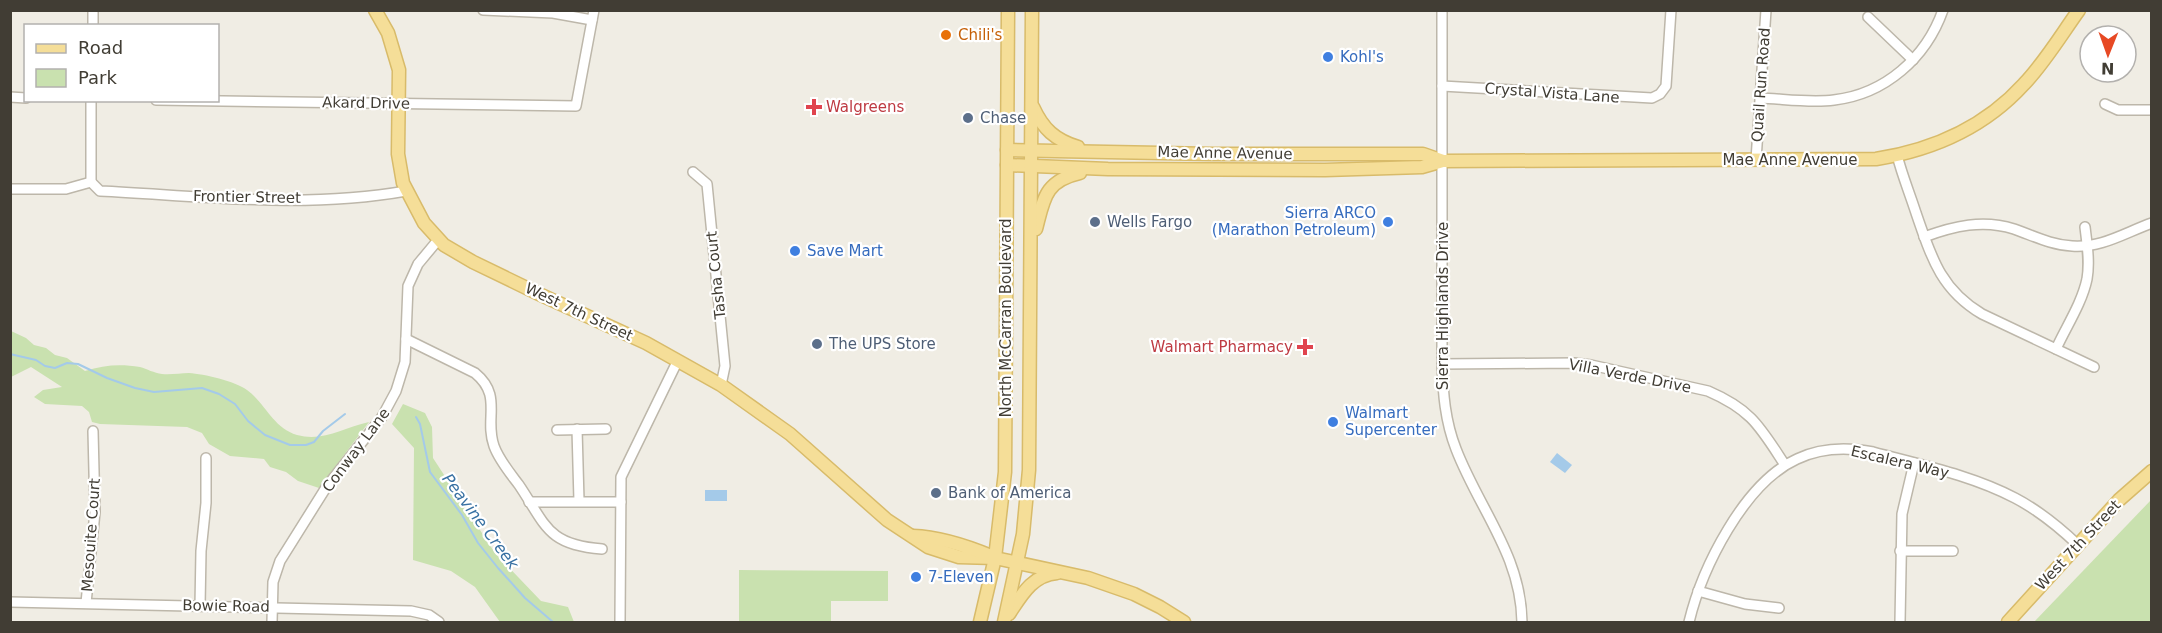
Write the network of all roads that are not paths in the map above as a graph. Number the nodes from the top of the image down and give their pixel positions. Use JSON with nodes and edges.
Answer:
{"nodes":[{"id":1,"x":375,"y":10,"type":"edge"},
{"id":2,"x":483,"y":10,"type":"edge"},
{"id":3,"x":1008,"y":10,"type":"edge"},
{"id":4,"x":1032,"y":10,"type":"edge"},
{"id":5,"x":1442,"y":10,"type":"edge"},
{"id":6,"x":1671,"y":10,"type":"edge"},
{"id":7,"x":1766,"y":10,"type":"edge"},
{"id":8,"x":1943,"y":10,"type":"edge"},
{"id":9,"x":2079,"y":10,"type":"edge"},
{"id":10,"x":593,"y":15,"type":"edge"},
{"id":11,"x":1868,"y":17,"type":"dead end"},
{"id":12,"x":1913,"y":60,"type":"junction"},
{"id":13,"x":1032,"y":82,"type":"junction"},
{"id":14,"x":1443,"y":86,"type":"junction"},
{"id":15,"x":1760,"y":98,"type":"junction"},
{"id":16,"x":219,"y":101,"type":"edge"},
{"id":17,"x":91,"y":102,"type":"edge"},
{"id":18,"x":400,"y":104,"type":"junction"},
{"id":19,"x":2104,"y":104,"type":"dead end"},
{"id":20,"x":2151,"y":110,"type":"edge"},
{"id":21,"x":1007,"y":150,"type":"junction"},
{"id":22,"x":1031,"y":151,"type":"junction"},
{"id":23,"x":1094,"y":151,"type":"junction"},
{"id":24,"x":1897,"y":156,"type":"junction"},
{"id":25,"x":1756,"y":160,"type":"junction"},
{"id":26,"x":1443,"y":161,"type":"junction"},
{"id":27,"x":1007,"y":165,"type":"junction"},
{"id":28,"x":1031,"y":167,"type":"junction"},
{"id":29,"x":1108,"y":169,"type":"junction"},
{"id":30,"x":693,"y":172,"type":"dead end"},
{"id":31,"x":91,"y":182,"type":"junction"},
{"id":32,"x":10,"y":189,"type":"edge"},
{"id":33,"x":406,"y":191,"type":"junction"},
{"id":34,"x":2151,"y":223,"type":"edge"},
{"id":35,"x":2085,"y":227,"type":"dead end"},
{"id":36,"x":1924,"y":237,"type":"junction"},
{"id":37,"x":438,"y":240,"type":"junction"},
{"id":38,"x":2087,"y":246,"type":"junction"},
{"id":39,"x":1031,"y":247,"type":"junction"},
{"id":40,"x":406,"y":339,"type":"junction"},
{"id":41,"x":2056,"y":350,"type":"junction"},
{"id":42,"x":678,"y":360,"type":"junction"},
{"id":43,"x":1442,"y":364,"type":"junction"},
{"id":44,"x":2094,"y":367,"type":"dead end"},
{"id":45,"x":721,"y":385,"type":"junction"},
{"id":46,"x":577,"y":429,"type":"junction"},
{"id":47,"x":606,"y":429,"type":"dead end"},
{"id":48,"x":557,"y":430,"type":"dead end"},
{"id":49,"x":93,"y":431,"type":"dead end"},
{"id":50,"x":206,"y":458,"type":"dead end"},
{"id":51,"x":1914,"y":463,"type":"junction"},
{"id":52,"x":1785,"y":465,"type":"junction"},
{"id":53,"x":2151,"y":471,"type":"edge"},
{"id":54,"x":579,"y":501,"type":"junction"},
{"id":55,"x":529,"y":502,"type":"junction"},
{"id":56,"x":621,"y":502,"type":"junction"},
{"id":57,"x":2078,"y":545,"type":"junction"},
{"id":58,"x":602,"y":549,"type":"dead end"},
{"id":59,"x":1900,"y":551,"type":"junction"},
{"id":60,"x":1953,"y":551,"type":"dead end"},
{"id":61,"x":995,"y":558,"type":"junction"},
{"id":62,"x":1018,"y":562,"type":"junction"},
{"id":63,"x":1070,"y":573,"type":"junction"},
{"id":64,"x":1698,"y":591,"type":"junction"},
{"id":65,"x":10,"y":602,"type":"edge"},
{"id":66,"x":86,"y":603,"type":"junction"},
{"id":67,"x":200,"y":606,"type":"junction"},
{"id":68,"x":272,"y":607,"type":"junction"},
{"id":69,"x":1779,"y":608,"type":"dead end"},
{"id":70,"x":1005,"y":621,"type":"edge"},
{"id":71,"x":272,"y":622,"type":"edge"},
{"id":72,"x":439,"y":622,"type":"edge"},
{"id":73,"x":620,"y":622,"type":"edge"},
{"id":74,"x":980,"y":622,"type":"edge"},
{"id":75,"x":1184,"y":622,"type":"edge"},
{"id":76,"x":1522,"y":622,"type":"edge"},
{"id":77,"x":1689,"y":622,"type":"edge"},
{"id":78,"x":1900,"y":622,"type":"edge"},
{"id":79,"x":2008,"y":622,"type":"edge"}],
"edges":[{"from":1,"to":18,"type":"main road","name":"West 7th Street"},
{"from":2,"to":10,"type":"street"},
{"from":3,"to":21,"type":"main road","name":"North McCarran Boulevard"},
{"from":4,"to":13,"type":"main road","name":"North McCarran Boulevard"},
{"from":5,"to":14,"type":"street","name":"Sierra Highlands Drive"},
{"from":6,"to":14,"type":"street","name":"Crystal Vista Lane"},
{"from":7,"to":15,"type":"street","name":"Quail Run Road"},
{"from":8,"to":12,"type":"street"},
{"from":9,"to":24,"type":"main road","name":"Mae Anne Avenue"},
{"from":10,"to":18,"type":"street","name":"Akard Drive"},
{"from":11,"to":12,"type":"street"},
{"from":12,"to":15,"type":"street"},
{"from":13,"to":22,"type":"main road","name":"North McCarran Boulevard"},
{"from":13,"to":23,"type":"main road"},
{"from":14,"to":26,"type":"street","name":"Sierra Highlands Drive"},
{"from":15,"to":25,"type":"street","name":"Quail Run Road"},
{"from":16,"to":18,"type":"street","name":"Akard Drive"},
{"from":17,"to":31,"type":"street"},
{"from":18,"to":33,"type":"main road","name":"West 7th Street"},
{"from":19,"to":20,"type":"street"},
{"from":21,"to":22,"type":"main road","name":"Mae Anne Avenue"},
{"from":21,"to":27,"type":"main road","name":"North McCarran Boulevard"},
{"from":22,"to":23,"type":"main road","name":"Mae Anne Avenue"},
{"from":22,"to":28,"type":"main road","name":"North McCarran Boulevard"},
{"from":23,"to":26,"type":"main road","name":"Mae Anne Avenue"},
{"from":24,"to":25,"type":"main road","name":"Mae Anne Avenue"},
{"from":24,"to":36,"type":"street"},
{"from":25,"to":26,"type":"main road","name":"Mae Anne Avenue"},
{"from":26,"to":29,"type":"main road","name":"Mae Anne Avenue"},
{"from":26,"to":43,"type":"street","name":"Sierra Highlands Drive"},
{"from":27,"to":28,"type":"main road","name":"Mae Anne Avenue"},
{"from":27,"to":61,"type":"main road","name":"North McCarran Boulevard"},
{"from":28,"to":29,"type":"main road","name":"Mae Anne Avenue"},
{"from":28,"to":39,"type":"main road","name":"North McCarran Boulevard"},
{"from":29,"to":39,"type":"main road"},
{"from":30,"to":45,"type":"street","name":"Tasha Court"},
{"from":31,"to":32,"type":"street"},
{"from":31,"to":33,"type":"street","name":"Frontier Street"},
{"from":33,"to":37,"type":"main road","name":"West 7th Street"},
{"from":34,"to":38,"type":"street"},
{"from":35,"to":38,"type":"street"},
{"from":36,"to":38,"type":"street"},
{"from":36,"to":41,"type":"street"},
{"from":37,"to":40,"type":"street","name":"Conway Lane"},
{"from":37,"to":42,"type":"main road","name":"West 7th Street"},
{"from":38,"to":41,"type":"street"},
{"from":39,"to":62,"type":"main road","name":"North McCarran Boulevard"},
{"from":40,"to":55,"type":"street"},
{"from":40,"to":68,"type":"street","name":"Conway Lane"},
{"from":41,"to":44,"type":"street"},
{"from":42,"to":45,"type":"main road","name":"West 7th Street"},
{"from":42,"to":56,"type":"street"},
{"from":43,"to":52,"type":"street","name":"Villa Verde Drive"},
{"from":43,"to":76,"type":"street","name":"Sierra Highlands Drive"},
{"from":45,"to":61,"type":"main road","name":"West 7th Street"},
{"from":46,"to":47,"type":"street"},
{"from":46,"to":48,"type":"street"},
{"from":46,"to":54,"type":"street"},
{"from":49,"to":66,"type":"street","name":"Mesouite Court"},
{"from":50,"to":67,"type":"street"},
{"from":51,"to":52,"type":"street","name":"Escalera Way"},
{"from":51,"to":57,"type":"street","name":"Escalera Way"},
{"from":51,"to":59,"type":"street"},
{"from":52,"to":64,"type":"street","name":"Escalera Way"},
{"from":53,"to":57,"type":"main road","name":"West 7th Street"},
{"from":54,"to":55,"type":"street"},
{"from":54,"to":56,"type":"street"},
{"from":55,"to":58,"type":"street"},
{"from":56,"to":73,"type":"street"},
{"from":57,"to":79,"type":"main road","name":"West 7th Street"},
{"from":59,"to":60,"type":"street"},
{"from":59,"to":78,"type":"street"},
{"from":61,"to":62,"type":"main road","name":"West 7th Street"},
{"from":61,"to":74,"type":"main road","name":"North McCarran Boulevard"},
{"from":62,"to":63,"type":"main road","name":"West 7th Street"},
{"from":62,"to":70,"type":"main road","name":"North McCarran Boulevard"},
{"from":63,"to":70,"type":"main road"},
{"from":63,"to":75,"type":"main road","name":"West 7th Street"},
{"from":64,"to":69,"type":"street"},
{"from":64,"to":77,"type":"street","name":"Escalera Way"},
{"from":65,"to":66,"type":"street","name":"Bowie Road"},
{"from":66,"to":67,"type":"street","name":"Bowie Road"},
{"from":67,"to":68,"type":"street","name":"Bowie Road"},
{"from":68,"to":71,"type":"street","name":"Conway Lane"},
{"from":68,"to":72,"type":"street","name":"Bowie Road"}]}
